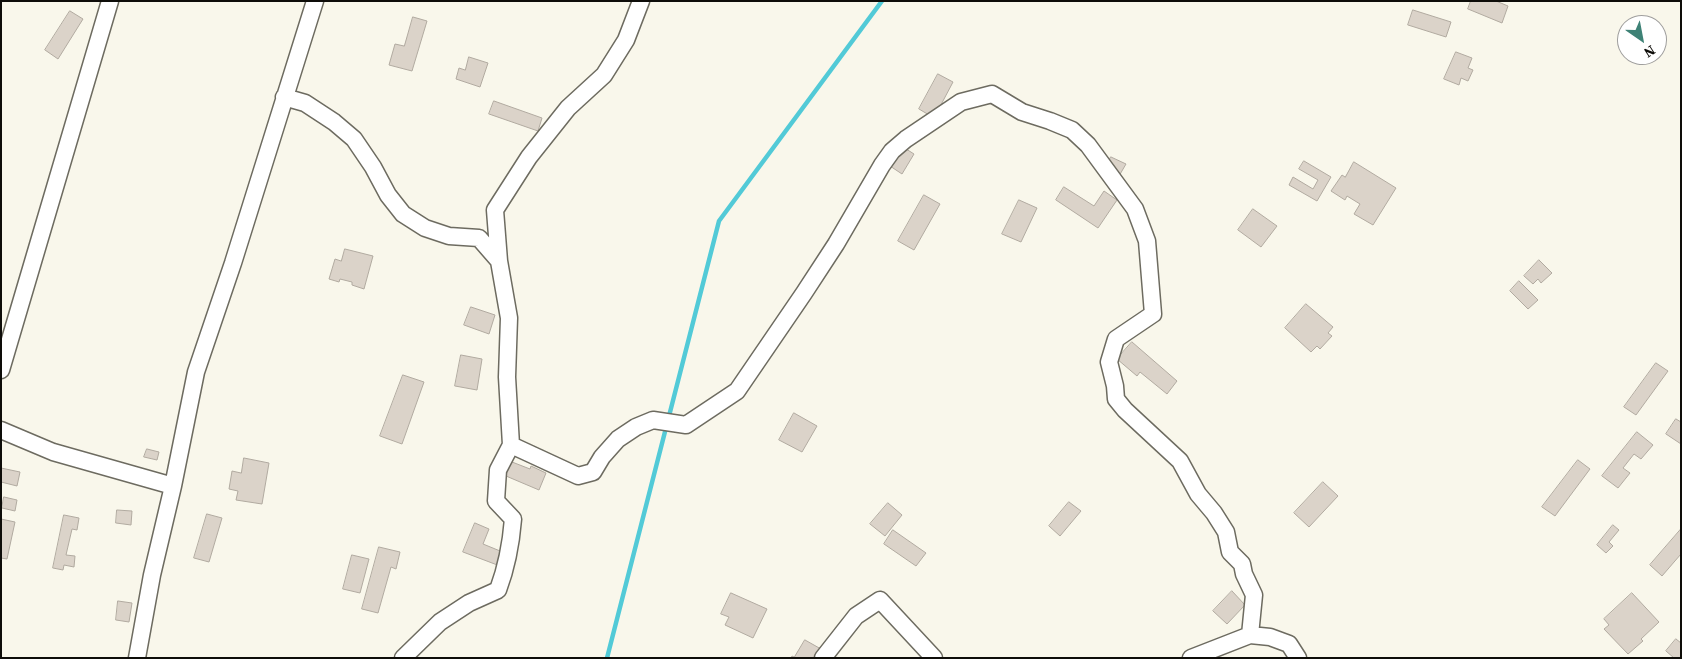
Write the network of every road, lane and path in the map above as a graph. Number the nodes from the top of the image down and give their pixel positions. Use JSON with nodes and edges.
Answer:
{"nodes":[{"id":1,"x":110,"y":1,"type":"edge"},
{"id":2,"x":315,"y":1,"type":"edge"},
{"id":3,"x":641,"y":1,"type":"edge"},
{"id":4,"x":284,"y":97,"type":"junction"},
{"id":5,"x":499,"y":261,"type":"junction"},
{"id":6,"x":1,"y":370,"type":"edge"},
{"id":7,"x":1,"y":430,"type":"edge"},
{"id":8,"x":511,"y":445,"type":"junction"},
{"id":9,"x":173,"y":486,"type":"junction"},
{"id":10,"x":1250,"y":635,"type":"junction"},
{"id":11,"x":137,"y":658,"type":"edge"},
{"id":12,"x":402,"y":658,"type":"edge"},
{"id":13,"x":823,"y":658,"type":"edge"},
{"id":14,"x":934,"y":658,"type":"edge"},
{"id":15,"x":1191,"y":658,"type":"edge"},
{"id":16,"x":1298,"y":658,"type":"edge"}],
"edges":[{"from":1,"to":6,"type":"street"},
{"from":2,"to":4,"type":"street"},
{"from":3,"to":5,"type":"street"},
{"from":4,"to":5,"type":"street"},
{"from":4,"to":9,"type":"street"},
{"from":5,"to":8,"type":"street"},
{"from":7,"to":9,"type":"street"},
{"from":8,"to":10,"type":"street"},
{"from":8,"to":12,"type":"street"},
{"from":9,"to":11,"type":"street"},
{"from":10,"to":15,"type":"street"},
{"from":10,"to":16,"type":"street"},
{"from":13,"to":14,"type":"street"}]}
